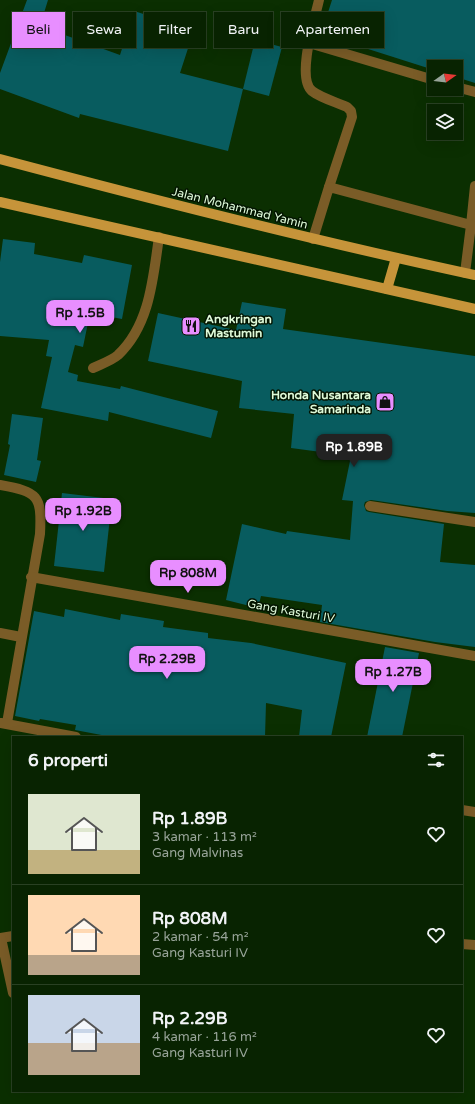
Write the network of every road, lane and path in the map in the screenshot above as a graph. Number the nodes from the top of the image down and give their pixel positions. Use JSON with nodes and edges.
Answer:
{"nodes":[{"id":1,"x":319,"y":0,"type":"edge"},
{"id":2,"x":316,"y":12,"type":"edge"},
{"id":3,"x":309,"y":48,"type":"edge"},
{"id":4,"x":326,"y":48,"type":"edge"},
{"id":5,"x":427,"y":78,"type":"edge"},
{"id":6,"x":463,"y":89,"type":"edge"},
{"id":7,"x":475,"y":92,"type":"edge"},
{"id":8,"x":0,"y":159,"type":"edge"},
{"id":9,"x":475,"y":186,"type":"edge"},
{"id":10,"x":329,"y":187,"type":"junction"},
{"id":11,"x":0,"y":202,"type":"edge"},
{"id":12,"x":471,"y":225,"type":"junction"},
{"id":13,"x":159,"y":237,"type":"junction"},
{"id":14,"x":313,"y":239,"type":"junction"},
{"id":15,"x":396,"y":258,"type":"junction"},
{"id":16,"x":470,"y":274,"type":"edge"},
{"id":17,"x":387,"y":289,"type":"junction"},
{"id":18,"x":475,"y":309,"type":"edge"},
{"id":19,"x":93,"y":368,"type":"dead end"},
{"id":20,"x":0,"y":485,"type":"edge"},
{"id":21,"x":370,"y":506,"type":"dead end"},
{"id":22,"x":475,"y":522,"type":"edge"},
{"id":23,"x":31,"y":577,"type":"junction"},
{"id":24,"x":0,"y":633,"type":"edge"},
{"id":25,"x":21,"y":637,"type":"junction"},
{"id":26,"x":475,"y":656,"type":"edge"},
{"id":27,"x":3,"y":723,"type":"edge"},
{"id":28,"x":71,"y":736,"type":"edge"},
{"id":29,"x":463,"y":810,"type":"edge"},
{"id":30,"x":475,"y":812,"type":"edge"},
{"id":31,"x":12,"y":936,"type":"edge"},
{"id":32,"x":0,"y":938,"type":"edge"},
{"id":33,"x":463,"y":944,"type":"edge"},
{"id":34,"x":475,"y":945,"type":"edge"},
{"id":35,"x":12,"y":989,"type":"edge"}],
"edges":[{"from":1,"to":2,"type":"street"},
{"from":3,"to":10,"type":"street"},
{"from":4,"to":5,"type":"street"},
{"from":6,"to":7,"type":"street"},
{"from":8,"to":14,"type":"main road","name":"Jalan Mohammad Yamin"},
{"from":9,"to":12,"type":"street"},
{"from":10,"to":12,"type":"street"},
{"from":10,"to":14,"type":"street"},
{"from":11,"to":13,"type":"main road"},
{"from":12,"to":16,"type":"street"},
{"from":13,"to":17,"type":"main road"},
{"from":13,"to":19,"type":"street"},
{"from":14,"to":15,"type":"main road","name":"Jalan Mohammad Yamin"},
{"from":15,"to":16,"type":"main road","name":"Jalan Mohammad Yamin"},
{"from":15,"to":17,"type":"main road"},
{"from":17,"to":18,"type":"main road"},
{"from":20,"to":23,"type":"street"},
{"from":21,"to":22,"type":"street"},
{"from":23,"to":25,"type":"street"},
{"from":23,"to":26,"type":"street","name":"Gang Kasturi IV"},
{"from":24,"to":25,"type":"street"},
{"from":25,"to":27,"type":"street"},
{"from":27,"to":28,"type":"street"},
{"from":29,"to":30,"type":"street"},
{"from":31,"to":32,"type":"street"},
{"from":32,"to":35,"type":"street"},
{"from":33,"to":34,"type":"street"}]}
